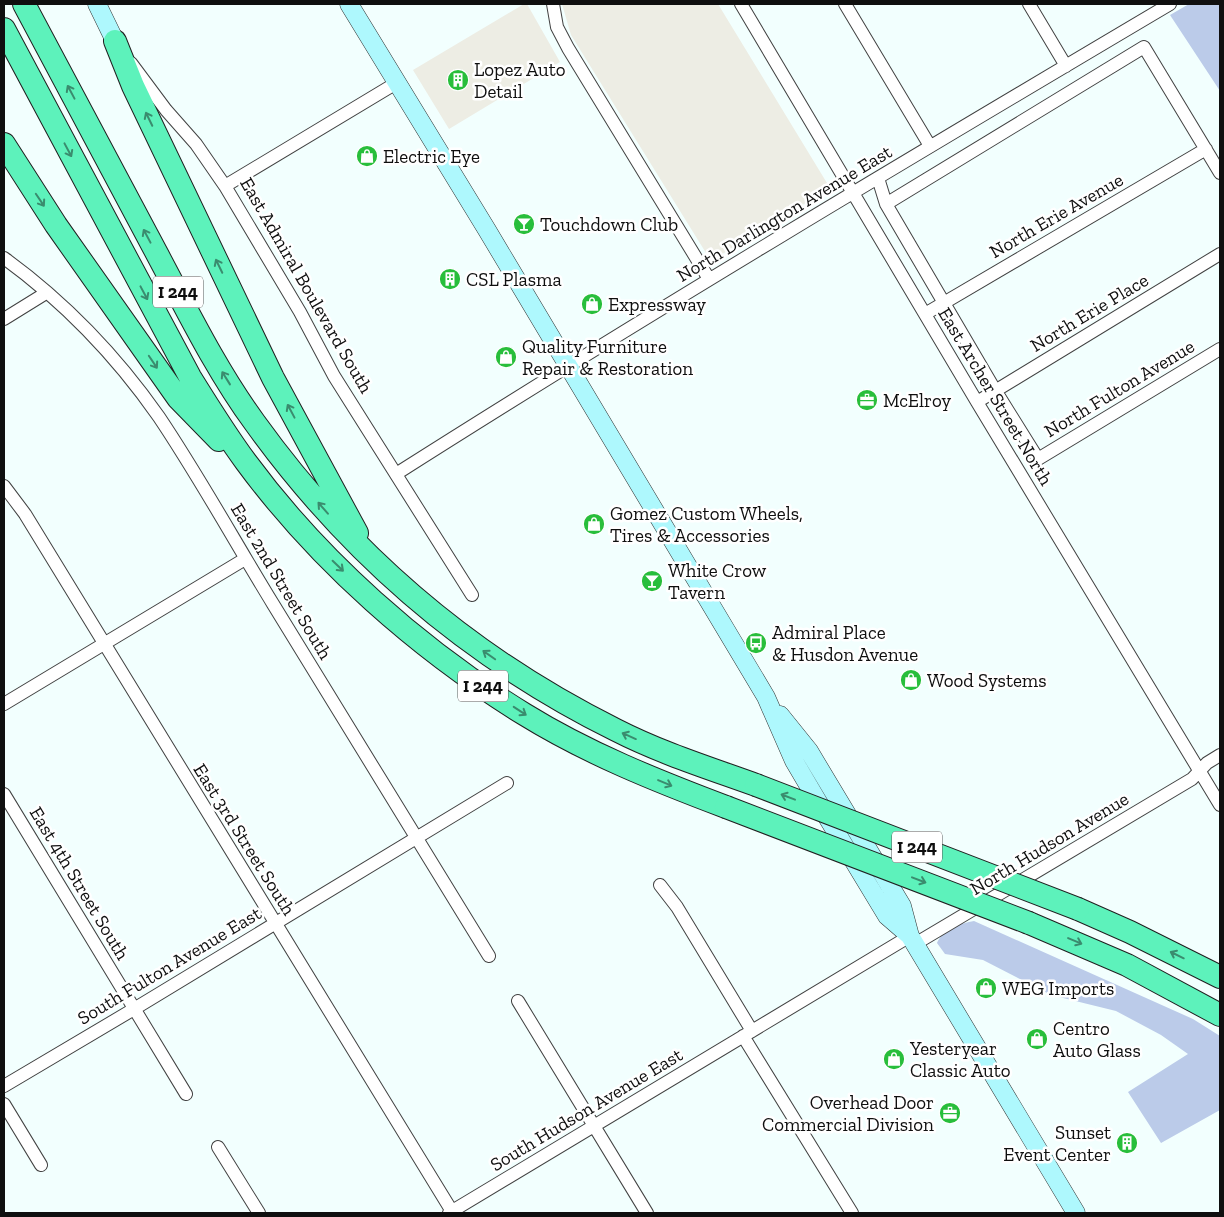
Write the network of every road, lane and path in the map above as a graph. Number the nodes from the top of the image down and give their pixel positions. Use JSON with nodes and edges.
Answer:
{"nodes":[{"id":1,"x":24,"y":4,"type":"edge"},
{"id":2,"x":97,"y":4,"type":"edge"},
{"id":3,"x":349,"y":4,"type":"edge"},
{"id":4,"x":553,"y":4,"type":"edge"},
{"id":5,"x":741,"y":4,"type":"edge"},
{"id":6,"x":845,"y":4,"type":"edge"},
{"id":7,"x":1029,"y":4,"type":"edge"},
{"id":8,"x":1170,"y":4,"type":"edge"},
{"id":9,"x":4,"y":29,"type":"edge"},
{"id":10,"x":115,"y":41,"type":"junction"},
{"id":11,"x":1066,"y":66,"type":"junction"},
{"id":12,"x":398,"y":82,"type":"junction"},
{"id":13,"x":4,"y":144,"type":"edge"},
{"id":14,"x":930,"y":146,"type":"junction"},
{"id":15,"x":1206,"y":149,"type":"junction"},
{"id":16,"x":1220,"y":173,"type":"edge"},
{"id":17,"x":878,"y":178,"type":"junction"},
{"id":18,"x":225,"y":186,"type":"junction"},
{"id":19,"x":853,"y":194,"type":"junction"},
{"id":20,"x":886,"y":204,"type":"junction"},
{"id":21,"x":1220,"y":254,"type":"edge"},
{"id":22,"x":4,"y":258,"type":"edge"},
{"id":23,"x":709,"y":280,"type":"junction"},
{"id":24,"x":46,"y":293,"type":"junction"},
{"id":25,"x":945,"y":302,"type":"junction"},
{"id":26,"x":925,"y":314,"type":"junction"},
{"id":27,"x":4,"y":319,"type":"edge"},
{"id":28,"x":1220,"y":349,"type":"edge"},
{"id":29,"x":568,"y":366,"type":"junction"},
{"id":30,"x":995,"y":390,"type":"junction"},
{"id":31,"x":977,"y":402,"type":"junction"},
{"id":32,"x":1038,"y":459,"type":"joint"},
{"id":33,"x":396,"y":474,"type":"junction"},
{"id":34,"x":4,"y":486,"type":"edge"},
{"id":35,"x":282,"y":505,"type":"junction"},
{"id":36,"x":369,"y":556,"type":"junction"},
{"id":37,"x":245,"y":559,"type":"junction"},
{"id":38,"x":472,"y":595,"type":"dead end"},
{"id":39,"x":103,"y":644,"type":"junction"},
{"id":40,"x":4,"y":704,"type":"edge"},
{"id":41,"x":1220,"y":754,"type":"edge"},
{"id":42,"x":1200,"y":771,"type":"junction"},
{"id":43,"x":507,"y":783,"type":"dead end"},
{"id":44,"x":4,"y":794,"type":"edge"},
{"id":45,"x":1220,"y":806,"type":"edge"},
{"id":46,"x":417,"y":838,"type":"junction"},
{"id":47,"x":660,"y":885,"type":"dead end"},
{"id":48,"x":275,"y":923,"type":"junction"},
{"id":49,"x":913,"y":940,"type":"junction"},
{"id":50,"x":490,"y":956,"type":"dead end"},
{"id":51,"x":1220,"y":977,"type":"edge"},
{"id":52,"x":518,"y":1002,"type":"dead end"},
{"id":53,"x":134,"y":1009,"type":"junction"},
{"id":54,"x":1220,"y":1015,"type":"edge"},
{"id":55,"x":748,"y":1033,"type":"junction"},
{"id":56,"x":4,"y":1086,"type":"edge"},
{"id":57,"x":186,"y":1094,"type":"dead end"},
{"id":58,"x":4,"y":1104,"type":"edge"},
{"id":59,"x":594,"y":1126,"type":"junction"},
{"id":60,"x":218,"y":1147,"type":"dead end"},
{"id":61,"x":41,"y":1165,"type":"dead end"},
{"id":62,"x":259,"y":1213,"type":"edge"},
{"id":63,"x":451,"y":1213,"type":"edge"},
{"id":64,"x":647,"y":1213,"type":"edge"},
{"id":65,"x":852,"y":1213,"type":"edge"},
{"id":66,"x":1076,"y":1213,"type":"edge"}],
"edges":[{"from":36,"to":1,"type":"highway","number":"I 244","one_way":true},
{"from":2,"to":10,"type":"main road","name":"East Admiral Boulevard South"},
{"from":3,"to":12,"type":"main road"},
{"from":4,"to":23,"type":"street"},
{"from":5,"to":19,"type":"street","name":"East Archer Street North"},
{"from":6,"to":14,"type":"street"},
{"from":7,"to":11,"type":"street"},
{"from":8,"to":11,"type":"street","name":"North Darlington Avenue East"},
{"from":9,"to":35,"type":"highway","number":"I 244","one_way":true},
{"from":10,"to":18,"type":"street","name":"East Admiral Boulevard South"},
{"from":36,"to":10,"type":"highway","one_way":true},
{"from":11,"to":14,"type":"street","name":"North Darlington Avenue East"},
{"from":12,"to":18,"type":"street"},
{"from":12,"to":29,"type":"main road"},
{"from":13,"to":35,"type":"highway","one_way":true},
{"from":14,"to":17,"type":"street","name":"North Darlington Avenue East"},
{"from":15,"to":16,"type":"street"},
{"from":15,"to":20,"type":"street"},
{"from":15,"to":25,"type":"street","name":"North Erie Avenue"},
{"from":17,"to":19,"type":"street","name":"North Darlington Avenue East"},
{"from":17,"to":20,"type":"street","name":"East Archer Street North"},
{"from":18,"to":33,"type":"street","name":"East Admiral Boulevard South"},
{"from":19,"to":23,"type":"street","name":"North Darlington Avenue East"},
{"from":19,"to":26,"type":"street","name":"East Archer Street North"},
{"from":20,"to":25,"type":"street","name":"East Archer Street North"},
{"from":21,"to":30,"type":"street","name":"North Erie Place"},
{"from":22,"to":24,"type":"street","name":"East 2nd Street South"},
{"from":23,"to":29,"type":"street","name":"North Darlington Avenue East"},
{"from":24,"to":27,"type":"street"},
{"from":24,"to":37,"type":"street","name":"East 2nd Street South"},
{"from":25,"to":26,"type":"street","name":"North Erie Avenue"},
{"from":25,"to":30,"type":"street","name":"East Archer Street North"},
{"from":26,"to":31,"type":"street","name":"East Archer Street North"},
{"from":28,"to":32,"type":"street","name":"North Fulton Avenue"},
{"from":29,"to":33,"type":"street","name":"North Darlington Avenue East"},
{"from":29,"to":49,"type":"main road"},
{"from":30,"to":31,"type":"street","name":"North Erie Place"},
{"from":30,"to":32,"type":"street","name":"East Archer Street North"},
{"from":31,"to":42,"type":"street","name":"East Archer Street North"},
{"from":33,"to":38,"type":"street","name":"East Admiral Boulevard South"},
{"from":34,"to":39,"type":"street","name":"East 3rd Street South"},
{"from":35,"to":54,"type":"highway","number":"I 244","one_way":true,"bridge":true},
{"from":51,"to":36,"type":"highway","number":"I 244","one_way":true,"bridge":true},
{"from":37,"to":39,"type":"street"},
{"from":37,"to":46,"type":"street","name":"East 2nd Street South"},
{"from":39,"to":40,"type":"street"},
{"from":39,"to":48,"type":"street","name":"East 3rd Street South"},
{"from":41,"to":42,"type":"street","name":"North Hudson Avenue"},
{"from":42,"to":45,"type":"street","name":"East Archer Street North"},
{"from":42,"to":49,"type":"street","name":"North Hudson Avenue"},
{"from":43,"to":46,"type":"street","name":"South Fulton Avenue East"},
{"from":44,"to":53,"type":"street","name":"East 4th Street South"},
{"from":46,"to":48,"type":"street","name":"South Fulton Avenue East"},
{"from":46,"to":50,"type":"street","name":"East 2nd Street South"},
{"from":47,"to":55,"type":"street"},
{"from":48,"to":53,"type":"street","name":"South Fulton Avenue East"},
{"from":48,"to":63,"type":"street","name":"East 3rd Street South"},
{"from":49,"to":55,"type":"street","name":"North Hudson Avenue"},
{"from":49,"to":66,"type":"main road"},
{"from":52,"to":59,"type":"street"},
{"from":53,"to":56,"type":"street","name":"South Fulton Avenue East"},
{"from":53,"to":57,"type":"street","name":"East 4th Street South"},
{"from":55,"to":59,"type":"street","name":"South Hudson Avenue East"},
{"from":55,"to":65,"type":"street"},
{"from":58,"to":61,"type":"street"},
{"from":59,"to":63,"type":"street","name":"South Hudson Avenue East"},
{"from":59,"to":64,"type":"street"},
{"from":60,"to":62,"type":"street"}]}
